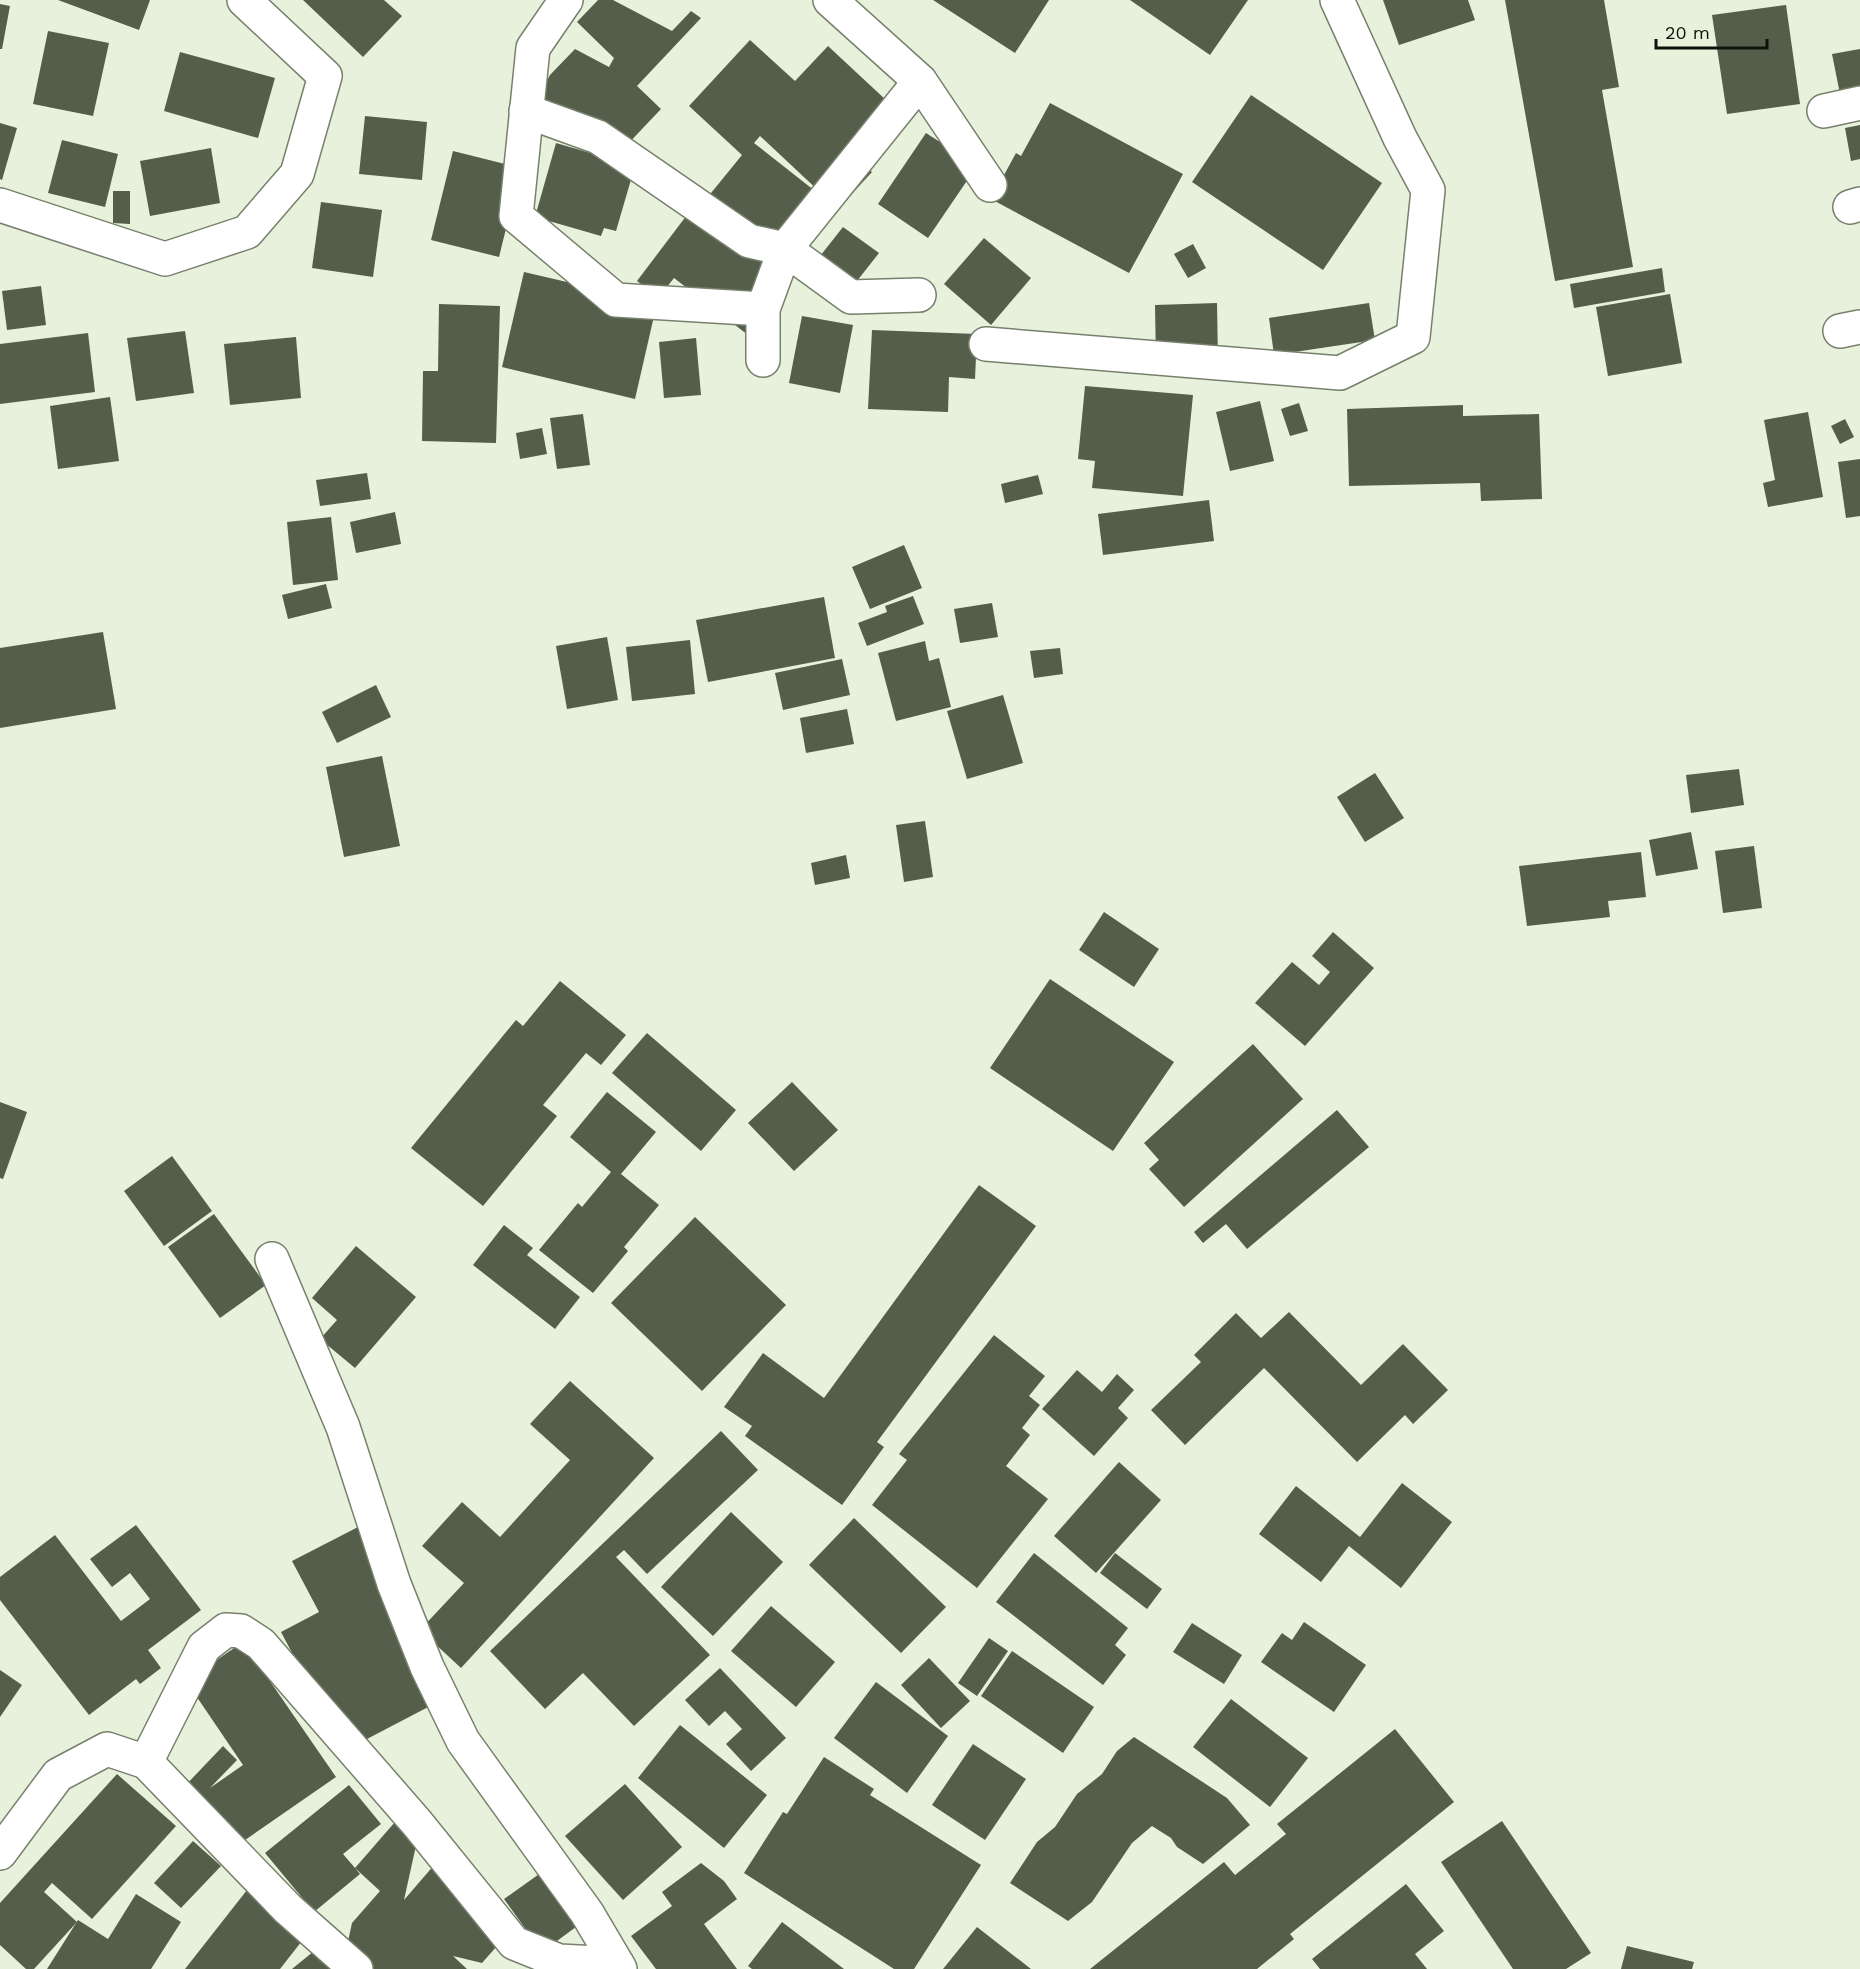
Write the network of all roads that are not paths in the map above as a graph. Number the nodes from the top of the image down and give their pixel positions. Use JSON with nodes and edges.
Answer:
{"nodes":[{"id":1,"x":244,"y":0,"type":"edge"},
{"id":2,"x":566,"y":0,"type":"edge"},
{"id":3,"x":830,"y":0,"type":"edge"},
{"id":4,"x":1337,"y":0,"type":"edge"},
{"id":5,"x":920,"y":81,"type":"junction"},
{"id":6,"x":1860,"y":103,"type":"edge"},
{"id":7,"x":526,"y":111,"type":"junction"},
{"id":8,"x":1824,"y":111,"type":"dead end"},
{"id":9,"x":990,"y":184,"type":"dead end"},
{"id":10,"x":0,"y":205,"type":"edge"},
{"id":11,"x":785,"y":249,"type":"junction"},
{"id":12,"x":919,"y":295,"type":"dead end"},
{"id":13,"x":763,"y":309,"type":"junction"},
{"id":14,"x":986,"y":344,"type":"dead end"},
{"id":15,"x":763,"y":360,"type":"dead end"},
{"id":16,"x":272,"y":1259,"type":"dead end"},
{"id":17,"x":146,"y":1762,"type":"junction"},
{"id":18,"x":0,"y":1853,"type":"edge"},
{"id":19,"x":619,"y":1966,"type":"edge"},
{"id":20,"x":356,"y":1969,"type":"edge"}],
"edges":[{"from":1,"to":10,"type":"street"},
{"from":2,"to":7,"type":"street"},
{"from":3,"to":5,"type":"street"},
{"from":4,"to":14,"type":"street"},
{"from":5,"to":9,"type":"street"},
{"from":5,"to":11,"type":"street"},
{"from":6,"to":8,"type":"street"},
{"from":7,"to":11,"type":"street"},
{"from":7,"to":13,"type":"street"},
{"from":11,"to":12,"type":"street"},
{"from":11,"to":13,"type":"street"},
{"from":13,"to":15,"type":"street"},
{"from":16,"to":19,"type":"street"},
{"from":17,"to":18,"type":"street"},
{"from":17,"to":19,"type":"street"},
{"from":17,"to":20,"type":"street"}]}
